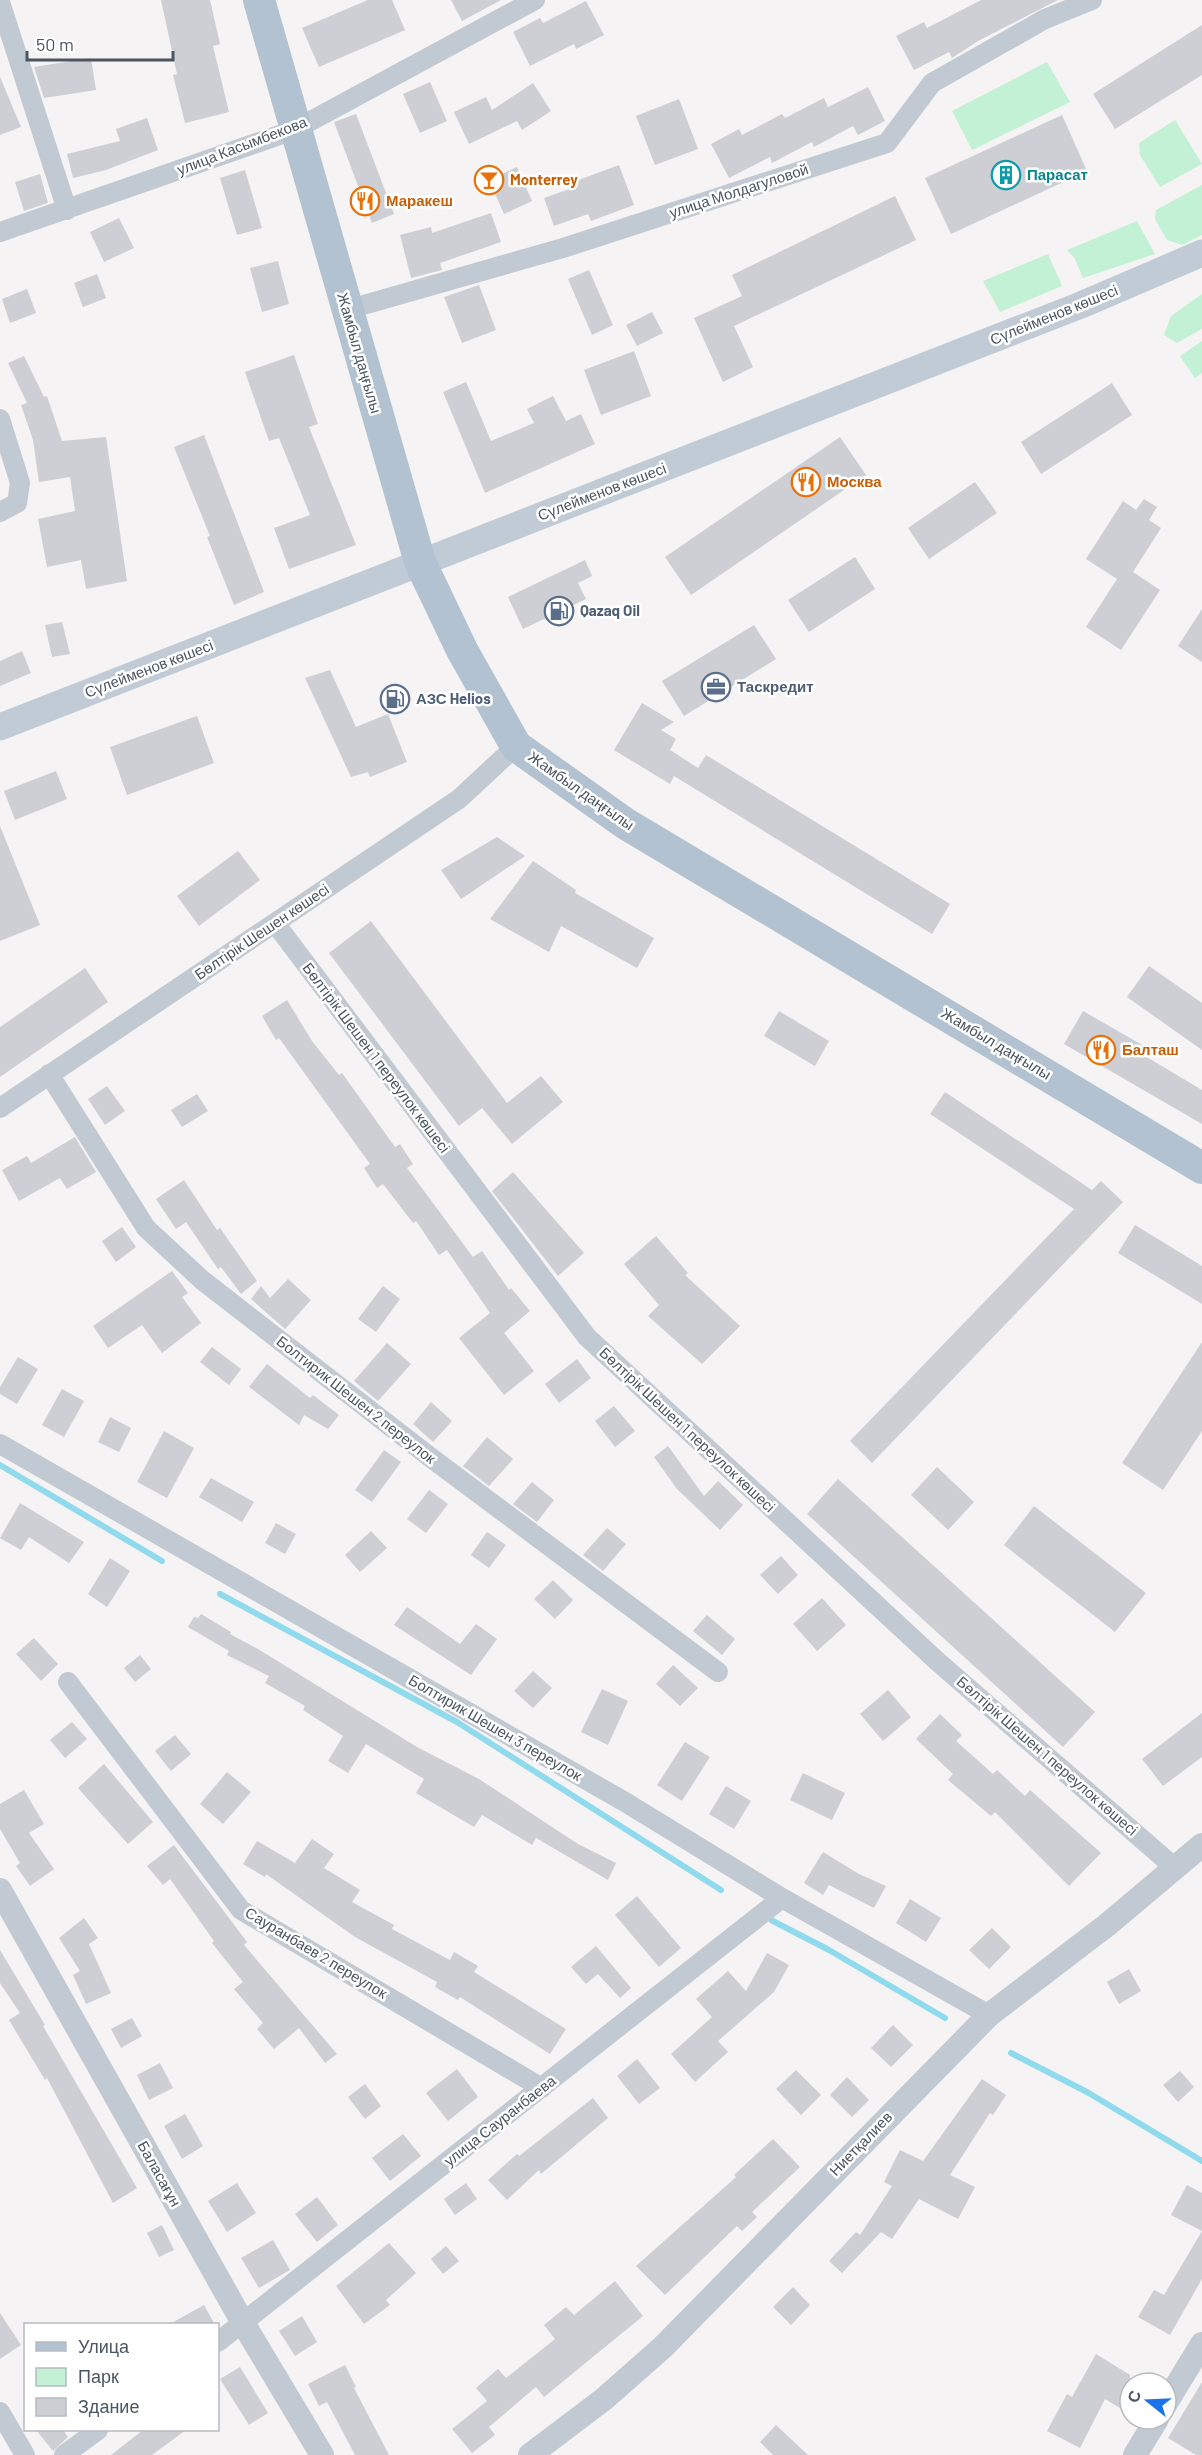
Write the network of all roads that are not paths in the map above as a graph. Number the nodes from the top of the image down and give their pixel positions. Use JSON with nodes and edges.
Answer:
{"nodes":[{"id":1,"x":259,"y":0,"type":"edge"},
{"id":2,"x":535,"y":0,"type":"edge"},
{"id":3,"x":1092,"y":0,"type":"edge"},
{"id":4,"x":0,"y":2,"type":"edge"},
{"id":5,"x":294,"y":130,"type":"junction"},
{"id":6,"x":67,"y":210,"type":"junction"},
{"id":7,"x":0,"y":232,"type":"edge"},
{"id":8,"x":1202,"y":253,"type":"edge"},
{"id":9,"x":346,"y":310,"type":"junction"},
{"id":10,"x":0,"y":419,"type":"edge"},
{"id":11,"x":8,"y":507,"type":"edge"},
{"id":12,"x":420,"y":562,"type":"junction"},
{"id":13,"x":0,"y":727,"type":"edge"},
{"id":14,"x":516,"y":746,"type":"junction"},
{"id":15,"x":275,"y":923,"type":"junction"},
{"id":16,"x":49,"y":1074,"type":"junction"},
{"id":17,"x":0,"y":1108,"type":"edge"},
{"id":18,"x":1202,"y":1168,"type":"edge"},
{"id":19,"x":0,"y":1444,"type":"edge"},
{"id":20,"x":718,"y":1672,"type":"dead end"},
{"id":21,"x":68,"y":1682,"type":"dead end"},
{"id":22,"x":1202,"y":1845,"type":"edge"},
{"id":23,"x":1174,"y":1867,"type":"junction"},
{"id":24,"x":0,"y":1890,"type":"edge"},
{"id":25,"x":782,"y":1898,"type":"junction"},
{"id":26,"x":989,"y":2014,"type":"junction"},
{"id":27,"x":542,"y":2088,"type":"junction"},
{"id":28,"x":243,"y":2323,"type":"junction"},
{"id":29,"x":219,"y":2341,"type":"edge"},
{"id":30,"x":1202,"y":2344,"type":"edge"},
{"id":31,"x":1178,"y":2383,"type":"edge"},
{"id":32,"x":0,"y":2412,"type":"edge"},
{"id":33,"x":97,"y":2431,"type":"edge"},
{"id":34,"x":1149,"y":2431,"type":"edge"},
{"id":35,"x":24,"y":2455,"type":"edge"},
{"id":36,"x":63,"y":2455,"type":"edge"},
{"id":37,"x":322,"y":2455,"type":"edge"},
{"id":38,"x":530,"y":2455,"type":"edge"},
{"id":39,"x":1135,"y":2455,"type":"edge"}],
"edges":[{"from":1,"to":5,"type":"main road","name":"Жамбыл даңғылы"},
{"from":2,"to":5,"type":"street","name":"улица Касымбекова"},
{"from":3,"to":9,"type":"street","name":"улица Молдагуловой"},
{"from":4,"to":6,"type":"street"},
{"from":5,"to":6,"type":"street","name":"улица Касымбекова"},
{"from":5,"to":9,"type":"main road","name":"Жамбыл даңғылы"},
{"from":6,"to":7,"type":"street","name":"улица Касымбекова"},
{"from":8,"to":12,"type":"main road","name":"Сүлейменов көшесі"},
{"from":9,"to":12,"type":"main road","name":"Жамбыл даңғылы"},
{"from":10,"to":11,"type":"street"},
{"from":12,"to":13,"type":"main road","name":"Сүлейменов көшесі"},
{"from":12,"to":14,"type":"main road","name":"Жамбыл даңғылы"},
{"from":14,"to":15,"type":"street","name":"Бөлтірік Шешен көшесі"},
{"from":14,"to":18,"type":"main road","name":"Жамбыл даңғылы"},
{"from":15,"to":16,"type":"street","name":"Бөлтірік Шешен көшесі"},
{"from":15,"to":23,"type":"street","name":"Бөлтірік Шешен 1 переулок көшесі"},
{"from":16,"to":17,"type":"street","name":"Бөлтірік Шешен көшесі"},
{"from":16,"to":20,"type":"street","name":"Болтирик Шешен 2 переулок"},
{"from":19,"to":25,"type":"street","name":"Болтирик Шешен 3 переулок"},
{"from":21,"to":27,"type":"street","name":"Сауранбаев 2 переулок"},
{"from":22,"to":23,"type":"street","name":"Ниетқалиев"},
{"from":23,"to":26,"type":"street","name":"Ниетқалиев"},
{"from":24,"to":28,"type":"street","name":"Баласағұн"},
{"from":25,"to":26,"type":"street","name":"Болтирик Шешен 3 переулок"},
{"from":25,"to":27,"type":"street","name":"улица Сауранбаева"},
{"from":26,"to":38,"type":"street","name":"Ниетқалиев"},
{"from":27,"to":28,"type":"street","name":"улица Сауранбаева"},
{"from":28,"to":29,"type":"street","name":"улица Сауранбаева"},
{"from":28,"to":37,"type":"street","name":"Баласағұн"},
{"from":30,"to":31,"type":"street"},
{"from":32,"to":35,"type":"street"},
{"from":33,"to":36,"type":"street"},
{"from":34,"to":39,"type":"street"}]}
